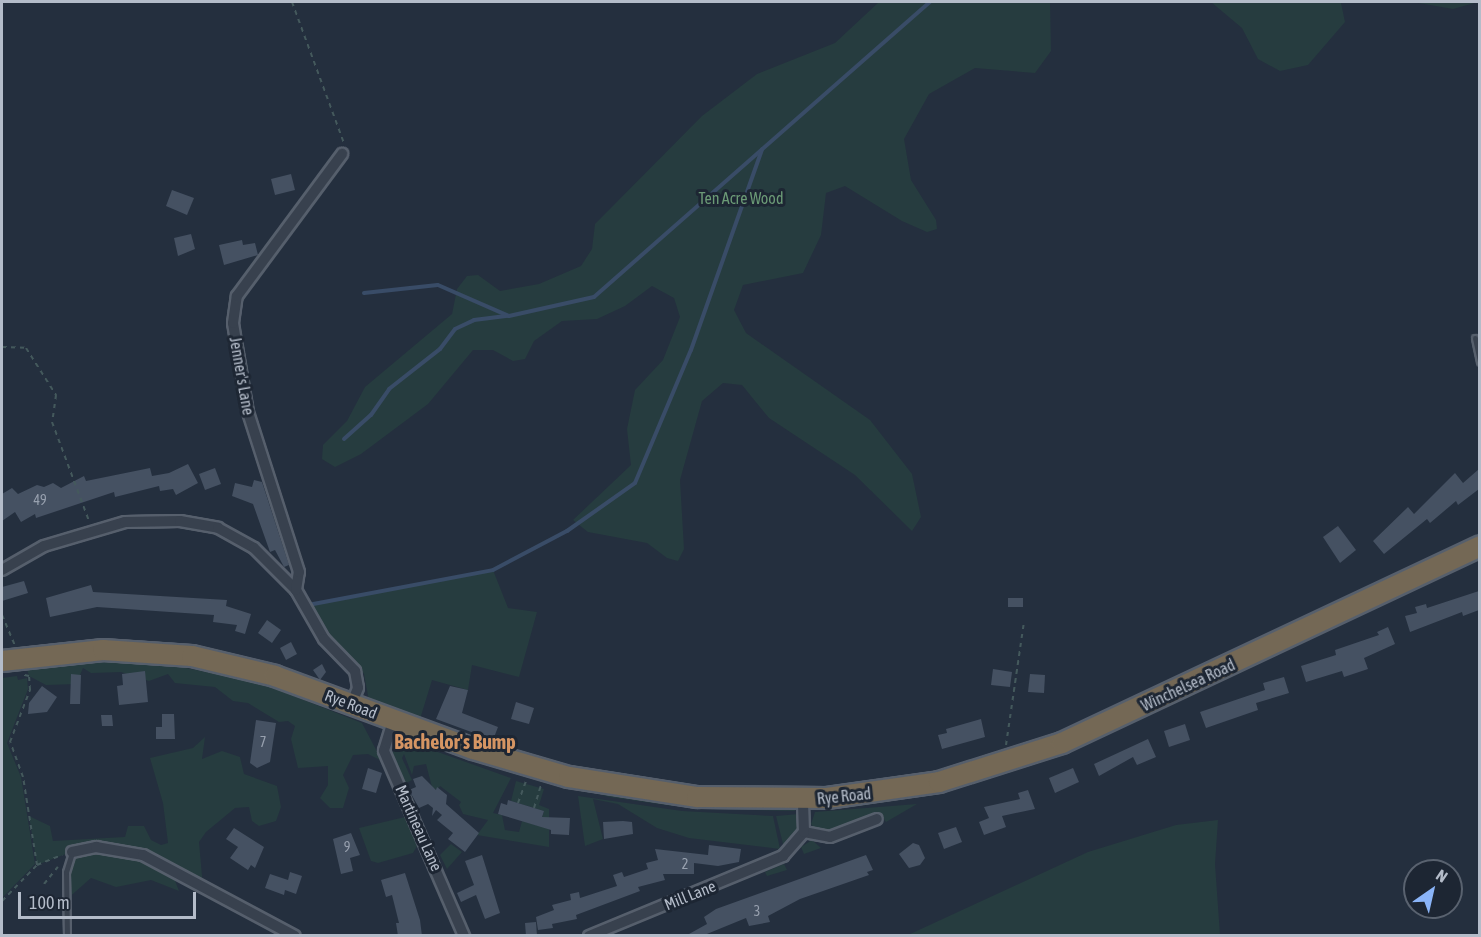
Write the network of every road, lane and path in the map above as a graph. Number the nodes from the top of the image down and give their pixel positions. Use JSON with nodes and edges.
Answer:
{"nodes":[{"id":1,"x":292,"y":2,"type":"edge"},
{"id":2,"x":342,"y":154,"type":"joint"},
{"id":3,"x":1475,"y":338,"type":"dead end"},
{"id":4,"x":2,"y":347,"type":"edge"},
{"id":5,"x":1479,"y":361,"type":"edge"},
{"id":6,"x":92,"y":529,"type":"junction"},
{"id":7,"x":1479,"y":546,"type":"edge"},
{"id":8,"x":2,"y":570,"type":"edge"},
{"id":9,"x":296,"y":590,"type":"junction"},
{"id":10,"x":2,"y":615,"type":"edge"},
{"id":11,"x":1024,"y":621,"type":"dead end"},
{"id":12,"x":9,"y":655,"type":"edge"},
{"id":13,"x":21,"y":677,"type":"dead end"},
{"id":14,"x":351,"y":705,"type":"junction"},
{"id":15,"x":393,"y":721,"type":"junction"},
{"id":16,"x":1008,"y":762,"type":"junction"},
{"id":17,"x":526,"y":781,"type":"dead end"},
{"id":18,"x":541,"y":784,"type":"dead end"},
{"id":19,"x":884,"y":791,"type":"joint"},
{"id":20,"x":803,"y":800,"type":"junction"},
{"id":21,"x":518,"y":803,"type":"dead end"},
{"id":22,"x":534,"y":808,"type":"dead end"},
{"id":23,"x":877,"y":819,"type":"dead end"},
{"id":24,"x":804,"y":832,"type":"junction"},
{"id":25,"x":72,"y":852,"type":"junction"},
{"id":26,"x":37,"y":865,"type":"junction"},
{"id":27,"x":2,"y":901,"type":"edge"},
{"id":28,"x":67,"y":936,"type":"edge"},
{"id":29,"x":295,"y":936,"type":"edge"},
{"id":30,"x":464,"y":936,"type":"edge"},
{"id":31,"x":589,"y":936,"type":"edge"}],
"edges":[{"from":1,"to":2,"type":"path"},
{"from":2,"to":9,"type":"street","name":"Jenner's Lane"},
{"from":3,"to":5,"type":"lane"},
{"from":4,"to":6,"type":"path"},
{"from":6,"to":8,"type":"street"},
{"from":6,"to":9,"type":"street"},
{"from":7,"to":16,"type":"highway","name":"Winchelsea Road"},
{"from":9,"to":14,"type":"street"},
{"from":10,"to":12,"type":"path"},
{"from":11,"to":16,"type":"path"},
{"from":12,"to":14,"type":"highway","name":"Rye Road"},
{"from":13,"to":26,"type":"path"},
{"from":14,"to":15,"type":"highway","name":"Rye Road"},
{"from":15,"to":20,"type":"highway","name":"Rye Road"},
{"from":15,"to":30,"type":"street","name":"Martineau Lane"},
{"from":16,"to":19,"type":"highway","name":"Winchelsea Road"},
{"from":17,"to":21,"type":"path"},
{"from":18,"to":22,"type":"path"},
{"from":19,"to":20,"type":"highway","name":"Rye Road"},
{"from":20,"to":24,"type":"street","name":"Rye Road"},
{"from":23,"to":24,"type":"street","name":"Rye Road"},
{"from":24,"to":31,"type":"street","name":"Mill Lane"},
{"from":25,"to":26,"type":"path"},
{"from":25,"to":28,"type":"lane"},
{"from":25,"to":29,"type":"street"},
{"from":26,"to":27,"type":"path"}]}
